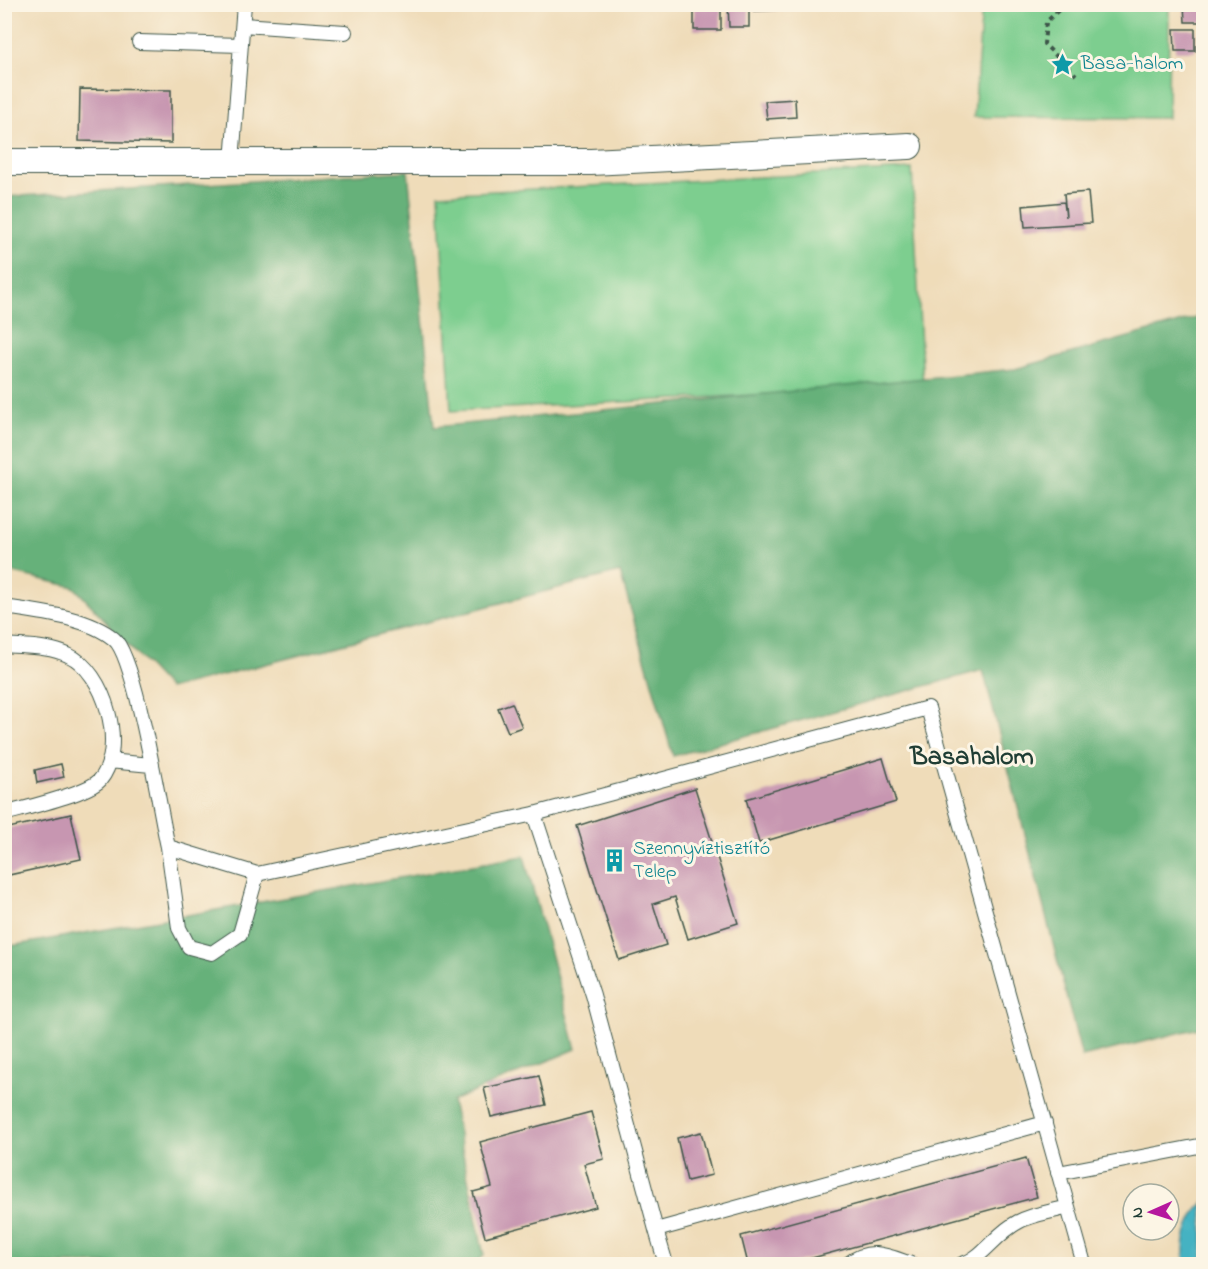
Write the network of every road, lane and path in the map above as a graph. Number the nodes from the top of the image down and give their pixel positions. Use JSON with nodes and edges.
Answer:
{"nodes":[{"id":1,"x":244,"y":4,"type":"edge"},
{"id":2,"x":1065,"y":4,"type":"edge"},
{"id":3,"x":243,"y":25,"type":"junction"},
{"id":4,"x":345,"y":32,"type":"dead end"},
{"id":5,"x":139,"y":42,"type":"dead end"},
{"id":6,"x":241,"y":45,"type":"junction"},
{"id":7,"x":1076,"y":75,"type":"dead end"},
{"id":8,"x":909,"y":146,"type":"dead end"},
{"id":9,"x":4,"y":162,"type":"edge"},
{"id":10,"x":232,"y":162,"type":"junction"},
{"id":11,"x":4,"y":607,"type":"edge"},
{"id":12,"x":4,"y":645,"type":"edge"},
{"id":13,"x":109,"y":760,"type":"junction"},
{"id":14,"x":151,"y":765,"type":"junction"},
{"id":15,"x":4,"y":814,"type":"edge"},
{"id":16,"x":534,"y":814,"type":"junction"},
{"id":17,"x":168,"y":847,"type":"junction"},
{"id":18,"x":257,"y":874,"type":"junction"},
{"id":19,"x":1045,"y":1123,"type":"junction"},
{"id":20,"x":1203,"y":1145,"type":"edge"},
{"id":21,"x":1058,"y":1173,"type":"junction"},
{"id":22,"x":1068,"y":1208,"type":"junction"},
{"id":23,"x":656,"y":1230,"type":"junction"},
{"id":24,"x":666,"y":1264,"type":"edge"},
{"id":25,"x":848,"y":1264,"type":"edge"},
{"id":26,"x":911,"y":1264,"type":"edge"},
{"id":27,"x":962,"y":1264,"type":"edge"},
{"id":28,"x":1084,"y":1264,"type":"edge"}],
"edges":[{"from":1,"to":3,"type":"lane"},
{"from":2,"to":7,"type":"path"},
{"from":3,"to":4,"type":"lane"},
{"from":3,"to":6,"type":"lane"},
{"from":5,"to":6,"type":"lane"},
{"from":6,"to":10,"type":"lane"},
{"from":8,"to":10,"type":"street"},
{"from":9,"to":10,"type":"street"},
{"from":11,"to":14,"type":"lane"},
{"from":12,"to":13,"type":"lane"},
{"from":13,"to":14,"type":"lane"},
{"from":13,"to":15,"type":"lane"},
{"from":14,"to":17,"type":"lane"},
{"from":16,"to":18,"type":"lane"},
{"from":16,"to":19,"type":"lane"},
{"from":16,"to":23,"type":"lane"},
{"from":17,"to":18,"type":"lane"},
{"from":17,"to":18,"type":"lane"},
{"from":19,"to":21,"type":"lane"},
{"from":19,"to":23,"type":"lane"},
{"from":20,"to":21,"type":"lane"},
{"from":21,"to":22,"type":"lane"},
{"from":22,"to":27,"type":"lane"},
{"from":22,"to":28,"type":"lane"},
{"from":23,"to":24,"type":"lane"},
{"from":25,"to":26,"type":"lane"}]}
